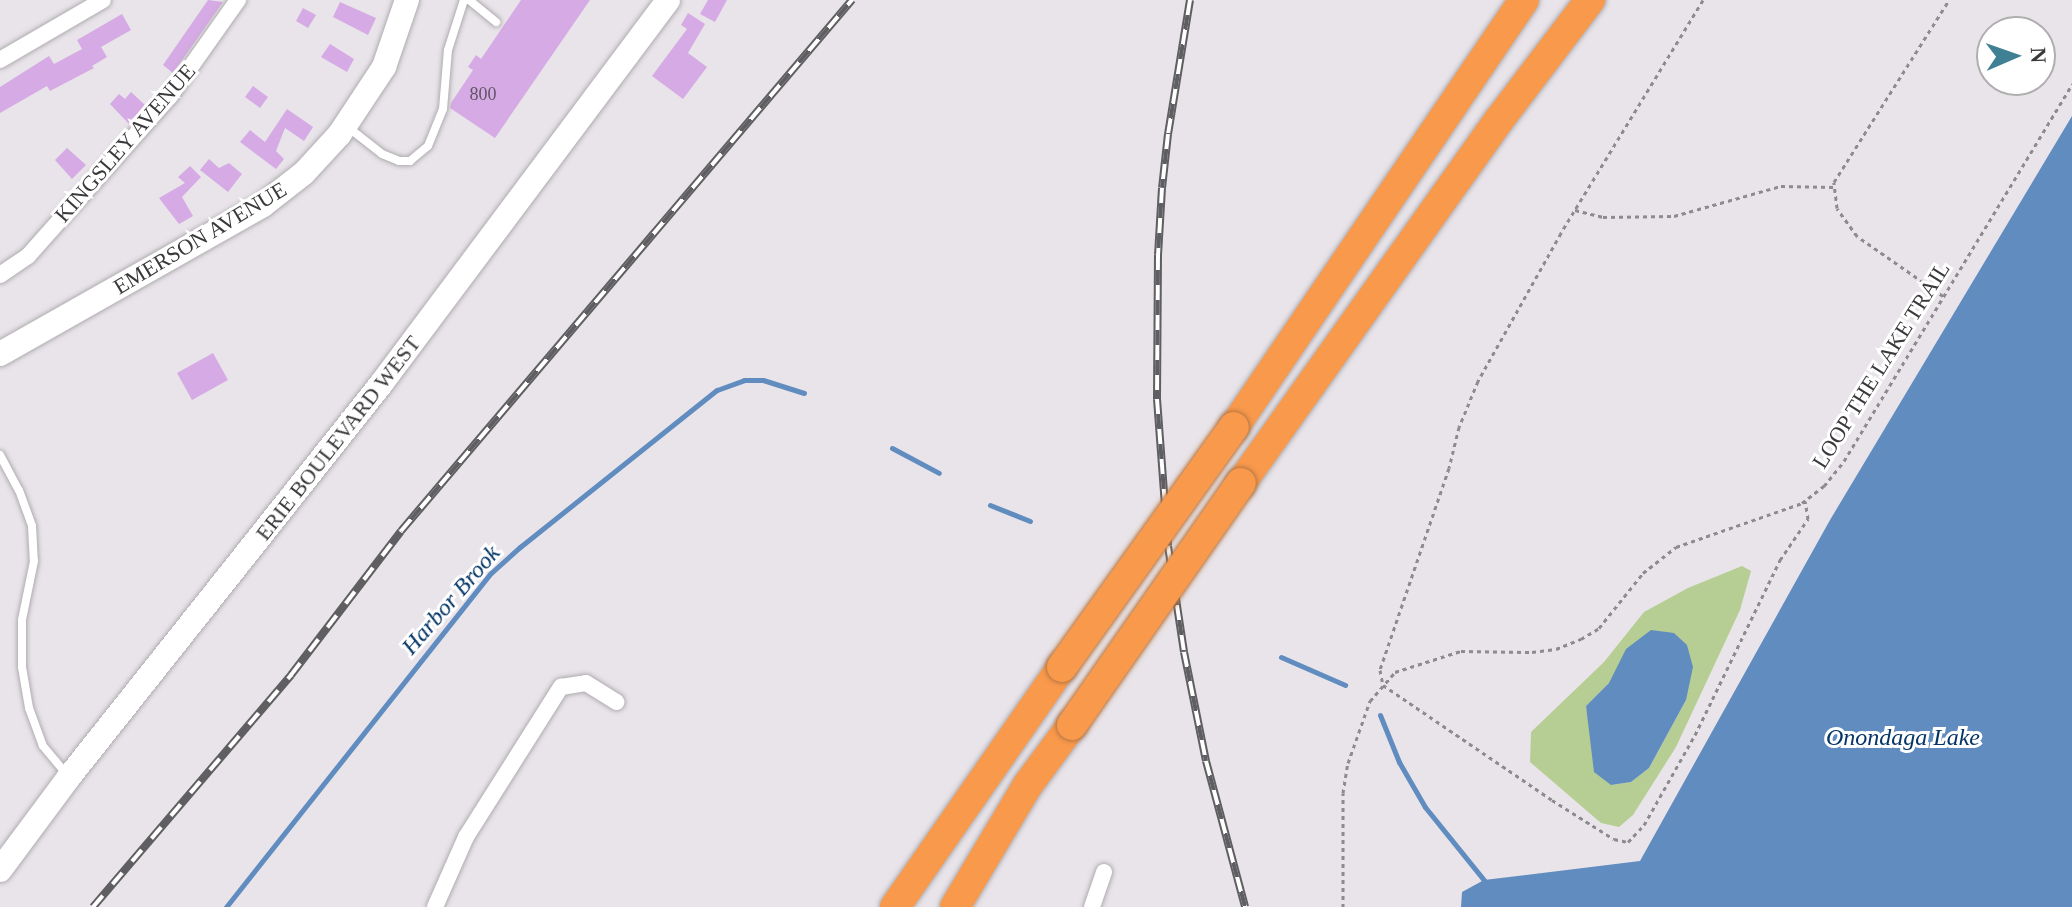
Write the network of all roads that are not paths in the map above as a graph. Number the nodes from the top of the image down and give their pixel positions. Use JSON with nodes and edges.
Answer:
{"nodes":[{"id":1,"x":103,"y":0,"type":"edge"},
{"id":2,"x":238,"y":0,"type":"edge"},
{"id":3,"x":407,"y":0,"type":"edge"},
{"id":4,"x":466,"y":0,"type":"edge"},
{"id":5,"x":668,"y":0,"type":"edge"},
{"id":6,"x":1524,"y":0,"type":"edge"},
{"id":7,"x":1590,"y":0,"type":"edge"},
{"id":8,"x":496,"y":22,"type":"dead end"},
{"id":9,"x":0,"y":60,"type":"edge"},
{"id":10,"x":345,"y":126,"type":"junction"},
{"id":11,"x":0,"y":275,"type":"edge"},
{"id":12,"x":0,"y":354,"type":"edge"},
{"id":13,"x":0,"y":455,"type":"edge"},
{"id":14,"x":616,"y":702,"type":"dead end"},
{"id":15,"x":69,"y":777,"type":"junction"},
{"id":16,"x":0,"y":870,"type":"edge"},
{"id":17,"x":1104,"y":872,"type":"dead end"},
{"id":18,"x":435,"y":907,"type":"edge"},
{"id":19,"x":895,"y":907,"type":"edge"},
{"id":20,"x":955,"y":907,"type":"edge"},
{"id":21,"x":1092,"y":907,"type":"edge"}],
"edges":[{"from":1,"to":9,"type":"street"},
{"from":2,"to":11,"type":"street","name":"KINGSLEY AVENUE"},
{"from":3,"to":10,"type":"main road","name":"EMERSON AVENUE"},
{"from":4,"to":8,"type":"lane"},
{"from":4,"to":10,"type":"lane"},
{"from":5,"to":15,"type":"main road","name":"ERIE BOULEVARD WEST"},
{"from":6,"to":19,"type":"highway","bridge":true},
{"from":7,"to":20,"type":"highway","bridge":true},
{"from":10,"to":12,"type":"main road","name":"EMERSON AVENUE"},
{"from":13,"to":15,"type":"lane"},
{"from":14,"to":18,"type":"street"},
{"from":15,"to":16,"type":"main road","name":"ERIE BOULEVARD WEST"},
{"from":17,"to":21,"type":"street"}]}
